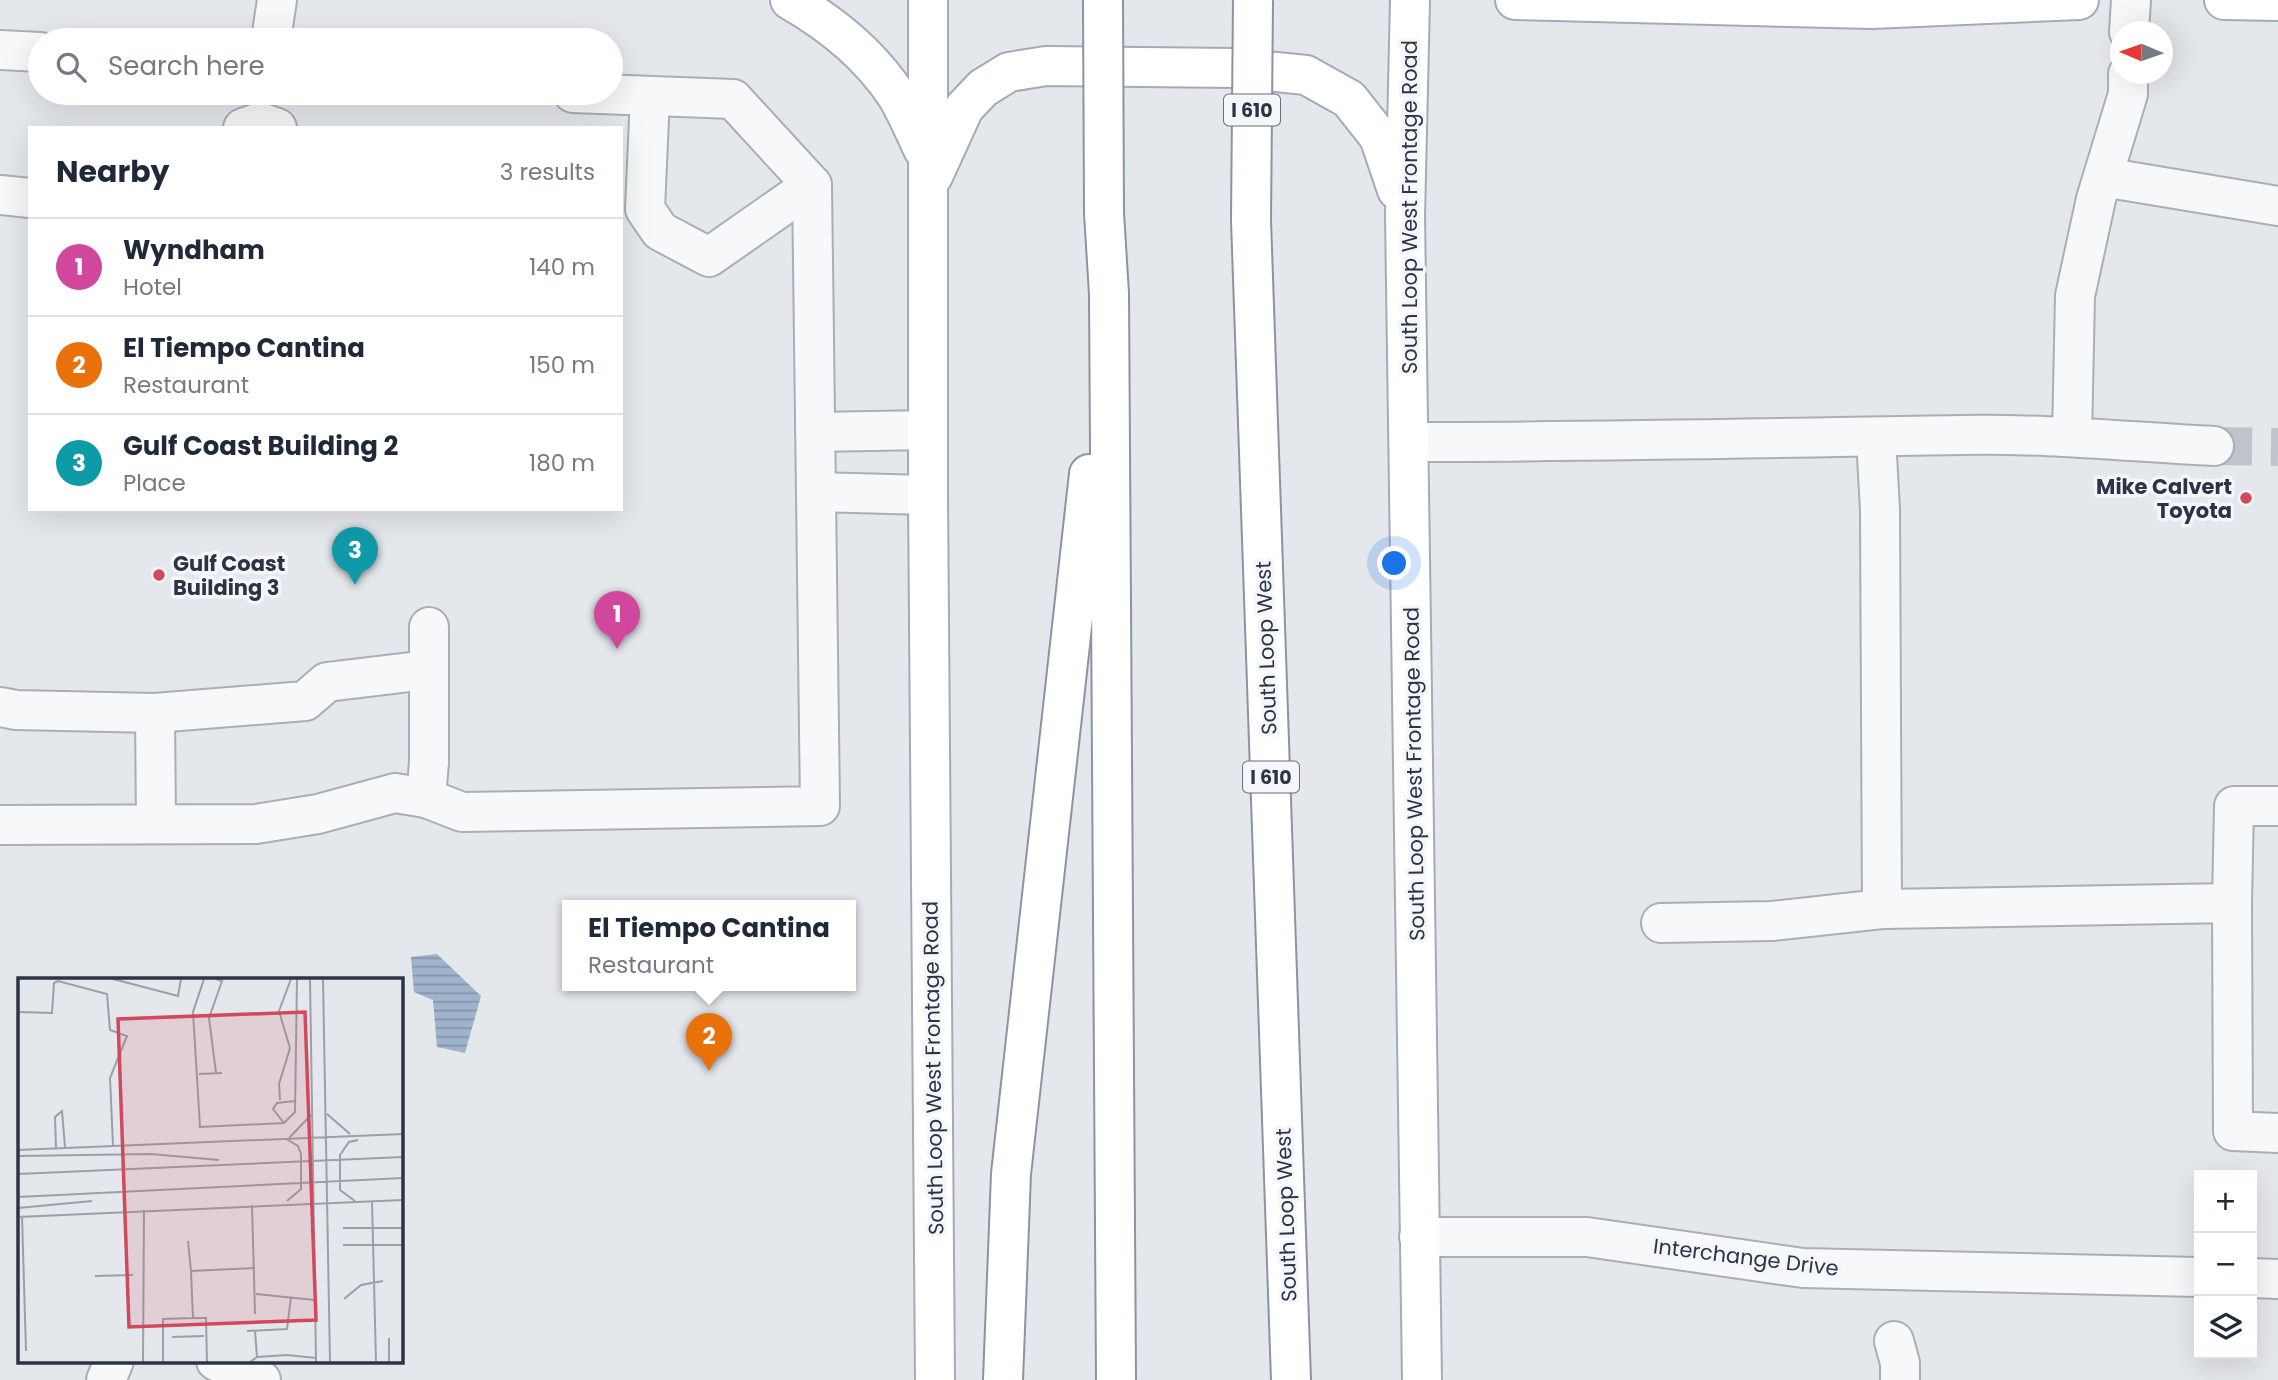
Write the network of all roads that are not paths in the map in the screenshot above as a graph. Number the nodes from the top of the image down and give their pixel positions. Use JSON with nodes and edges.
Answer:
{"nodes":[{"id":1,"x":276,"y":0,"type":"edge"},
{"id":2,"x":790,"y":0,"type":"edge"},
{"id":3,"x":928,"y":0,"type":"edge"},
{"id":4,"x":1103,"y":0,"type":"edge"},
{"id":5,"x":1253,"y":0,"type":"edge"},
{"id":6,"x":1410,"y":0,"type":"edge"},
{"id":7,"x":1515,"y":0,"type":"edge"},
{"id":8,"x":2078,"y":0,"type":"edge"},
{"id":9,"x":2131,"y":0,"type":"edge"},
{"id":10,"x":2224,"y":0,"type":"edge"},
{"id":11,"x":2278,"y":1,"type":"edge"},
{"id":12,"x":2130,"y":21,"type":"edge"},
{"id":13,"x":272,"y":28,"type":"edge"},
{"id":14,"x":0,"y":50,"type":"edge"},
{"id":15,"x":28,"y":51,"type":"edge"},
{"id":16,"x":2128,"y":84,"type":"edge"},
{"id":17,"x":623,"y":95,"type":"edge"},
{"id":18,"x":650,"y":96,"type":"junction"},
{"id":19,"x":928,"y":173,"type":"junction"},
{"id":20,"x":2103,"y":177,"type":"junction"},
{"id":21,"x":811,"y":185,"type":"junction"},
{"id":22,"x":0,"y":195,"type":"edge"},
{"id":23,"x":28,"y":198,"type":"edge"},
{"id":24,"x":2278,"y":206,"type":"edge"},
{"id":25,"x":633,"y":209,"type":"edge"},
{"id":26,"x":1405,"y":216,"type":"junction"},
{"id":27,"x":1109,"y":294,"type":"junction"},
{"id":28,"x":928,"y":429,"type":"junction"},
{"id":29,"x":815,"y":432,"type":"junction"},
{"id":30,"x":1876,"y":438,"type":"junction"},
{"id":31,"x":2072,"y":438,"type":"junction"},
{"id":32,"x":1410,"y":442,"type":"junction"},
{"id":33,"x":2214,"y":446,"type":"tunnel mouth"},
{"id":34,"x":816,"y":492,"type":"junction"},
{"id":35,"x":928,"y":495,"type":"junction"},
{"id":36,"x":429,"y":627,"type":"dead end"},
{"id":37,"x":427,"y":670,"type":"junction"},
{"id":38,"x":0,"y":706,"type":"edge"},
{"id":39,"x":155,"y":713,"type":"junction"},
{"id":40,"x":426,"y":798,"type":"junction"},
{"id":41,"x":2278,"y":806,"type":"edge"},
{"id":42,"x":156,"y":824,"type":"junction"},
{"id":43,"x":0,"y":825,"type":"edge"},
{"id":44,"x":2232,"y":902,"type":"junction"},
{"id":45,"x":1882,"y":908,"type":"junction"},
{"id":46,"x":1661,"y":923,"type":"dead end"},
{"id":47,"x":2278,"y":1133,"type":"edge"},
{"id":48,"x":1419,"y":1237,"type":"junction"},
{"id":49,"x":2194,"y":1277,"type":"edge"},
{"id":50,"x":2257,"y":1278,"type":"edge"},
{"id":51,"x":2278,"y":1279,"type":"edge"},
{"id":52,"x":1291,"y":1334,"type":"junction"},
{"id":53,"x":1894,"y":1341,"type":"dead end"},
{"id":54,"x":114,"y":1362,"type":"edge"},
{"id":55,"x":218,"y":1362,"type":"edge"},
{"id":56,"x":106,"y":1380,"type":"edge"},
{"id":57,"x":261,"y":1380,"type":"edge"},
{"id":58,"x":935,"y":1380,"type":"edge"},
{"id":59,"x":1003,"y":1380,"type":"edge"},
{"id":60,"x":1116,"y":1380,"type":"edge"},
{"id":61,"x":1290,"y":1380,"type":"edge"},
{"id":62,"x":1309,"y":1380,"type":"edge"},
{"id":63,"x":1422,"y":1380,"type":"edge"},
{"id":64,"x":1900,"y":1380,"type":"edge"}],
"edges":[{"from":1,"to":13,"type":"street"},
{"from":2,"to":19,"type":"main road"},
{"from":3,"to":19,"type":"main road","name":"South Loop West Frontage Road"},
{"from":4,"to":27,"type":"main road","bridge":true},
{"from":5,"to":52,"type":"main road","name":"South Loop West","number":"I 610","bridge":true},
{"from":6,"to":26,"type":"main road","name":"South Loop West Frontage Road"},
{"from":7,"to":8,"type":"main road"},
{"from":9,"to":12,"type":"street"},
{"from":10,"to":11,"type":"main road"},
{"from":14,"to":15,"type":"street"},
{"from":16,"to":20,"type":"street"},
{"from":17,"to":18,"type":"street"},
{"from":18,"to":21,"type":"street"},
{"from":18,"to":25,"type":"street"},
{"from":19,"to":26,"type":"main road"},
{"from":19,"to":28,"type":"main road","name":"South Loop West Frontage Road"},
{"from":20,"to":24,"type":"street"},
{"from":20,"to":31,"type":"street"},
{"from":21,"to":25,"type":"street"},
{"from":21,"to":29,"type":"street"},
{"from":22,"to":23,"type":"street"},
{"from":26,"to":32,"type":"main road","name":"South Loop West Frontage Road"},
{"from":27,"to":59,"type":"main road"},
{"from":27,"to":60,"type":"main road"},
{"from":28,"to":29,"type":"street"},
{"from":28,"to":35,"type":"main road","name":"South Loop West Frontage Road"},
{"from":29,"to":34,"type":"street"},
{"from":30,"to":31,"type":"street"},
{"from":30,"to":32,"type":"street"},
{"from":30,"to":45,"type":"street"},
{"from":31,"to":33,"type":"street"},
{"from":32,"to":48,"type":"main road","name":"South Loop West Frontage Road"},
{"from":34,"to":35,"type":"street"},
{"from":34,"to":40,"type":"street"},
{"from":35,"to":58,"type":"main road","name":"South Loop West Frontage Road"},
{"from":36,"to":37,"type":"street"},
{"from":37,"to":39,"type":"street"},
{"from":37,"to":40,"type":"street"},
{"from":38,"to":39,"type":"street"},
{"from":39,"to":42,"type":"street"},
{"from":40,"to":42,"type":"street"},
{"from":41,"to":44,"type":"street"},
{"from":42,"to":43,"type":"street"},
{"from":44,"to":45,"type":"street"},
{"from":44,"to":47,"type":"street"},
{"from":45,"to":46,"type":"street"},
{"from":48,"to":49,"type":"street","name":"Interchange Drive"},
{"from":48,"to":63,"type":"main road","name":"South Loop West Frontage Road"},
{"from":50,"to":51,"type":"street"},
{"from":52,"to":61,"type":"main road","name":"South Loop West","number":"I 610"},
{"from":52,"to":62,"type":"main road"},
{"from":53,"to":64,"type":"street"},
{"from":54,"to":56,"type":"street"},
{"from":55,"to":57,"type":"street"}]}
